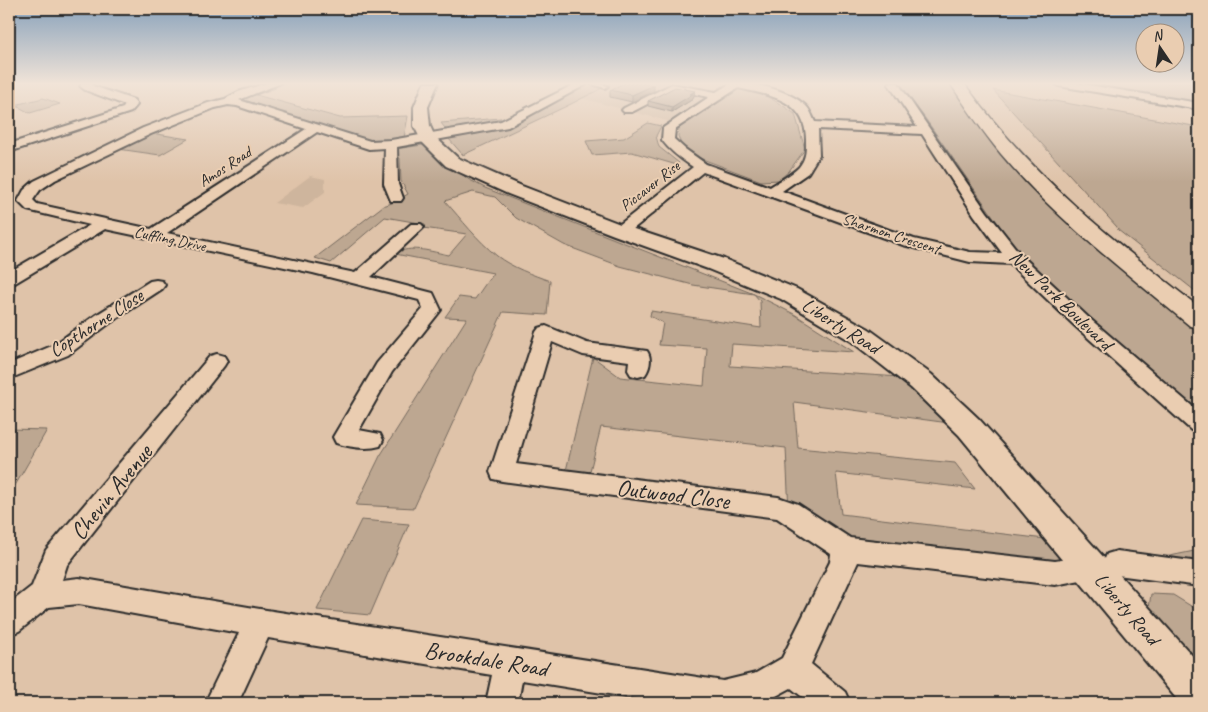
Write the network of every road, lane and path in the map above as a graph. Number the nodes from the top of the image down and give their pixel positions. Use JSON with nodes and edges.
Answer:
{"nodes":[{"id":1,"x":108,"y":116,"type":"edge"},
{"id":2,"x":184,"y":116,"type":"edge"},
{"id":3,"x":279,"y":116,"type":"edge"},
{"id":4,"x":420,"y":116,"type":"edge"},
{"id":5,"x":519,"y":116,"type":"edge"},
{"id":6,"x":687,"y":116,"type":"edge"},
{"id":7,"x":807,"y":116,"type":"edge"},
{"id":8,"x":916,"y":116,"type":"edge"},
{"id":9,"x":978,"y":116,"type":"edge"},
{"id":10,"x":811,"y":124,"type":"junction"},
{"id":11,"x":82,"y":125,"type":"junction"},
{"id":12,"x":316,"y":128,"type":"junction"},
{"id":13,"x":925,"y":130,"type":"junction"},
{"id":14,"x":130,"y":139,"type":"junction"},
{"id":15,"x":428,"y":139,"type":"junction"},
{"id":16,"x":391,"y":144,"type":"junction"},
{"id":17,"x":9,"y":148,"type":"edge"},
{"id":18,"x":701,"y":167,"type":"junction"},
{"id":19,"x":771,"y":193,"type":"junction"},
{"id":20,"x":396,"y":198,"type":"dead end"},
{"id":21,"x":103,"y":224,"type":"junction"},
{"id":22,"x":416,"y":227,"type":"dead end"},
{"id":23,"x":621,"y":231,"type":"junction"},
{"id":24,"x":153,"y":235,"type":"junction"},
{"id":25,"x":1015,"y":259,"type":"junction"},
{"id":26,"x":9,"y":279,"type":"edge"},
{"id":27,"x":359,"y":279,"type":"junction"},
{"id":28,"x":156,"y":285,"type":"dead end"},
{"id":29,"x":1199,"y":320,"type":"edge"},
{"id":30,"x":217,"y":361,"type":"dead end"},
{"id":31,"x":638,"y":370,"type":"dead end"},
{"id":32,"x":9,"y":372,"type":"edge"},
{"id":33,"x":1199,"y":424,"type":"edge"},
{"id":34,"x":372,"y":440,"type":"dead end"},
{"id":35,"x":844,"y":548,"type":"junction"},
{"id":36,"x":1104,"y":565,"type":"junction"},
{"id":37,"x":1199,"y":574,"type":"edge"},
{"id":38,"x":43,"y":594,"type":"junction"},
{"id":39,"x":9,"y":621,"type":"edge"},
{"id":40,"x":260,"y":623,"type":"junction"},
{"id":41,"x":510,"y":663,"type":"junction"},
{"id":42,"x":793,"y":669,"type":"junction"},
{"id":43,"x":1199,"y":694,"type":"edge"},
{"id":44,"x":221,"y":703,"type":"edge"},
{"id":45,"x":502,"y":703,"type":"edge"},
{"id":46,"x":834,"y":703,"type":"edge"}],
"edges":[{"from":1,"to":11,"type":"street"},
{"from":2,"to":14,"type":"street","name":"Cuffling Drive"},
{"from":3,"to":12,"type":"street"},
{"from":4,"to":15,"type":"street","name":"Liberty Road"},
{"from":5,"to":15,"type":"street"},
{"from":6,"to":18,"type":"street","name":"Sharmon Crescent"},
{"from":7,"to":10,"type":"street","name":"Sharmon Crescent"},
{"from":8,"to":13,"type":"street","name":"New Park Boulevard"},
{"from":9,"to":29,"type":"highway"},
{"from":10,"to":13,"type":"street"},
{"from":10,"to":19,"type":"street"},
{"from":11,"to":14,"type":"street"},
{"from":11,"to":17,"type":"street"},
{"from":12,"to":16,"type":"street"},
{"from":12,"to":24,"type":"street","name":"Amos Road"},
{"from":13,"to":25,"type":"street","name":"New Park Boulevard"},
{"from":14,"to":21,"type":"street","name":"Cuffling Drive"},
{"from":15,"to":16,"type":"street"},
{"from":15,"to":23,"type":"street","name":"Liberty Road"},
{"from":16,"to":20,"type":"street"},
{"from":18,"to":19,"type":"street","name":"Sharmon Crescent"},
{"from":18,"to":23,"type":"street","name":"Piccaver Rise"},
{"from":19,"to":25,"type":"street","name":"Sharmon Crescent"},
{"from":21,"to":24,"type":"street","name":"Cuffling Drive"},
{"from":21,"to":26,"type":"street"},
{"from":22,"to":27,"type":"street"},
{"from":23,"to":36,"type":"street","name":"Liberty Road"},
{"from":24,"to":27,"type":"street","name":"Cuffling Drive"},
{"from":25,"to":33,"type":"street","name":"New Park Boulevard"},
{"from":27,"to":34,"type":"street","name":"Cuffling Drive"},
{"from":28,"to":32,"type":"street","name":"Copthorne Close"},
{"from":30,"to":38,"type":"street","name":"Chevin Avenue"},
{"from":31,"to":35,"type":"street","name":"Outwood Close"},
{"from":35,"to":36,"type":"street","name":"Outwood Close"},
{"from":35,"to":42,"type":"street"},
{"from":36,"to":37,"type":"street"},
{"from":36,"to":43,"type":"street","name":"Liberty Road"},
{"from":38,"to":39,"type":"street"},
{"from":38,"to":40,"type":"street","name":"Brookdale Road"},
{"from":40,"to":41,"type":"street","name":"Brookdale Road"},
{"from":40,"to":44,"type":"street"},
{"from":41,"to":42,"type":"street","name":"Brookdale Road"},
{"from":41,"to":45,"type":"street"},
{"from":42,"to":46,"type":"street"}]}
